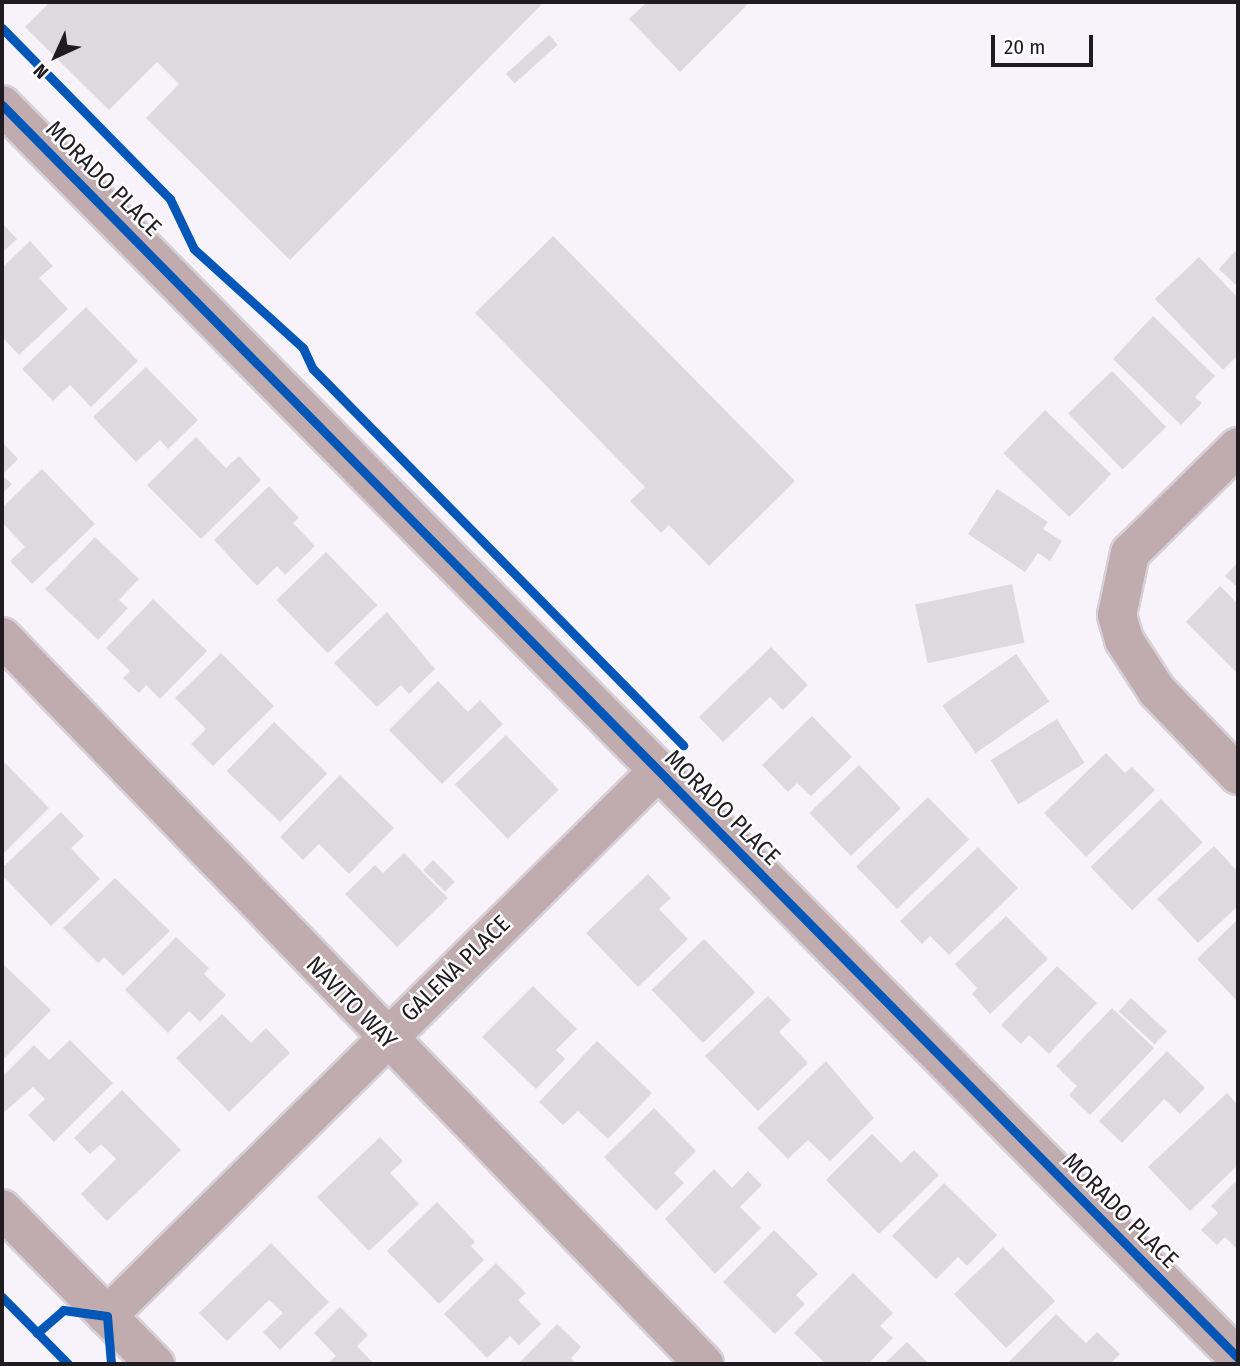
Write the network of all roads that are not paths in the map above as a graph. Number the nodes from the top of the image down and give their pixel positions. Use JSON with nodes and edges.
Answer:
{"nodes":[{"id":1,"x":2,"y":105,"type":"edge"},
{"id":2,"x":1238,"y":447,"type":"edge"},
{"id":3,"x":2,"y":637,"type":"edge"},
{"id":4,"x":658,"y":771,"type":"junction"},
{"id":5,"x":1238,"y":775,"type":"edge"},
{"id":6,"x":384,"y":1039,"type":"junction"},
{"id":7,"x":2,"y":1209,"type":"edge"},
{"id":8,"x":107,"y":1316,"type":"junction"},
{"id":9,"x":1238,"y":1358,"type":"edge"},
{"id":10,"x":155,"y":1364,"type":"edge"},
{"id":11,"x":704,"y":1364,"type":"edge"}],
"edges":[{"from":1,"to":4,"type":"street","name":"MORADO PLACE"},
{"from":2,"to":5,"type":"street"},
{"from":3,"to":6,"type":"street","name":"NAVITO WAY"},
{"from":4,"to":6,"type":"street","name":"GALENA PLACE"},
{"from":4,"to":9,"type":"street","name":"MORADO PLACE"},
{"from":6,"to":8,"type":"street","name":"GALENA PLACE"},
{"from":6,"to":11,"type":"street","name":"NAVITO WAY"},
{"from":7,"to":8,"type":"street"},
{"from":8,"to":10,"type":"street"}]}
